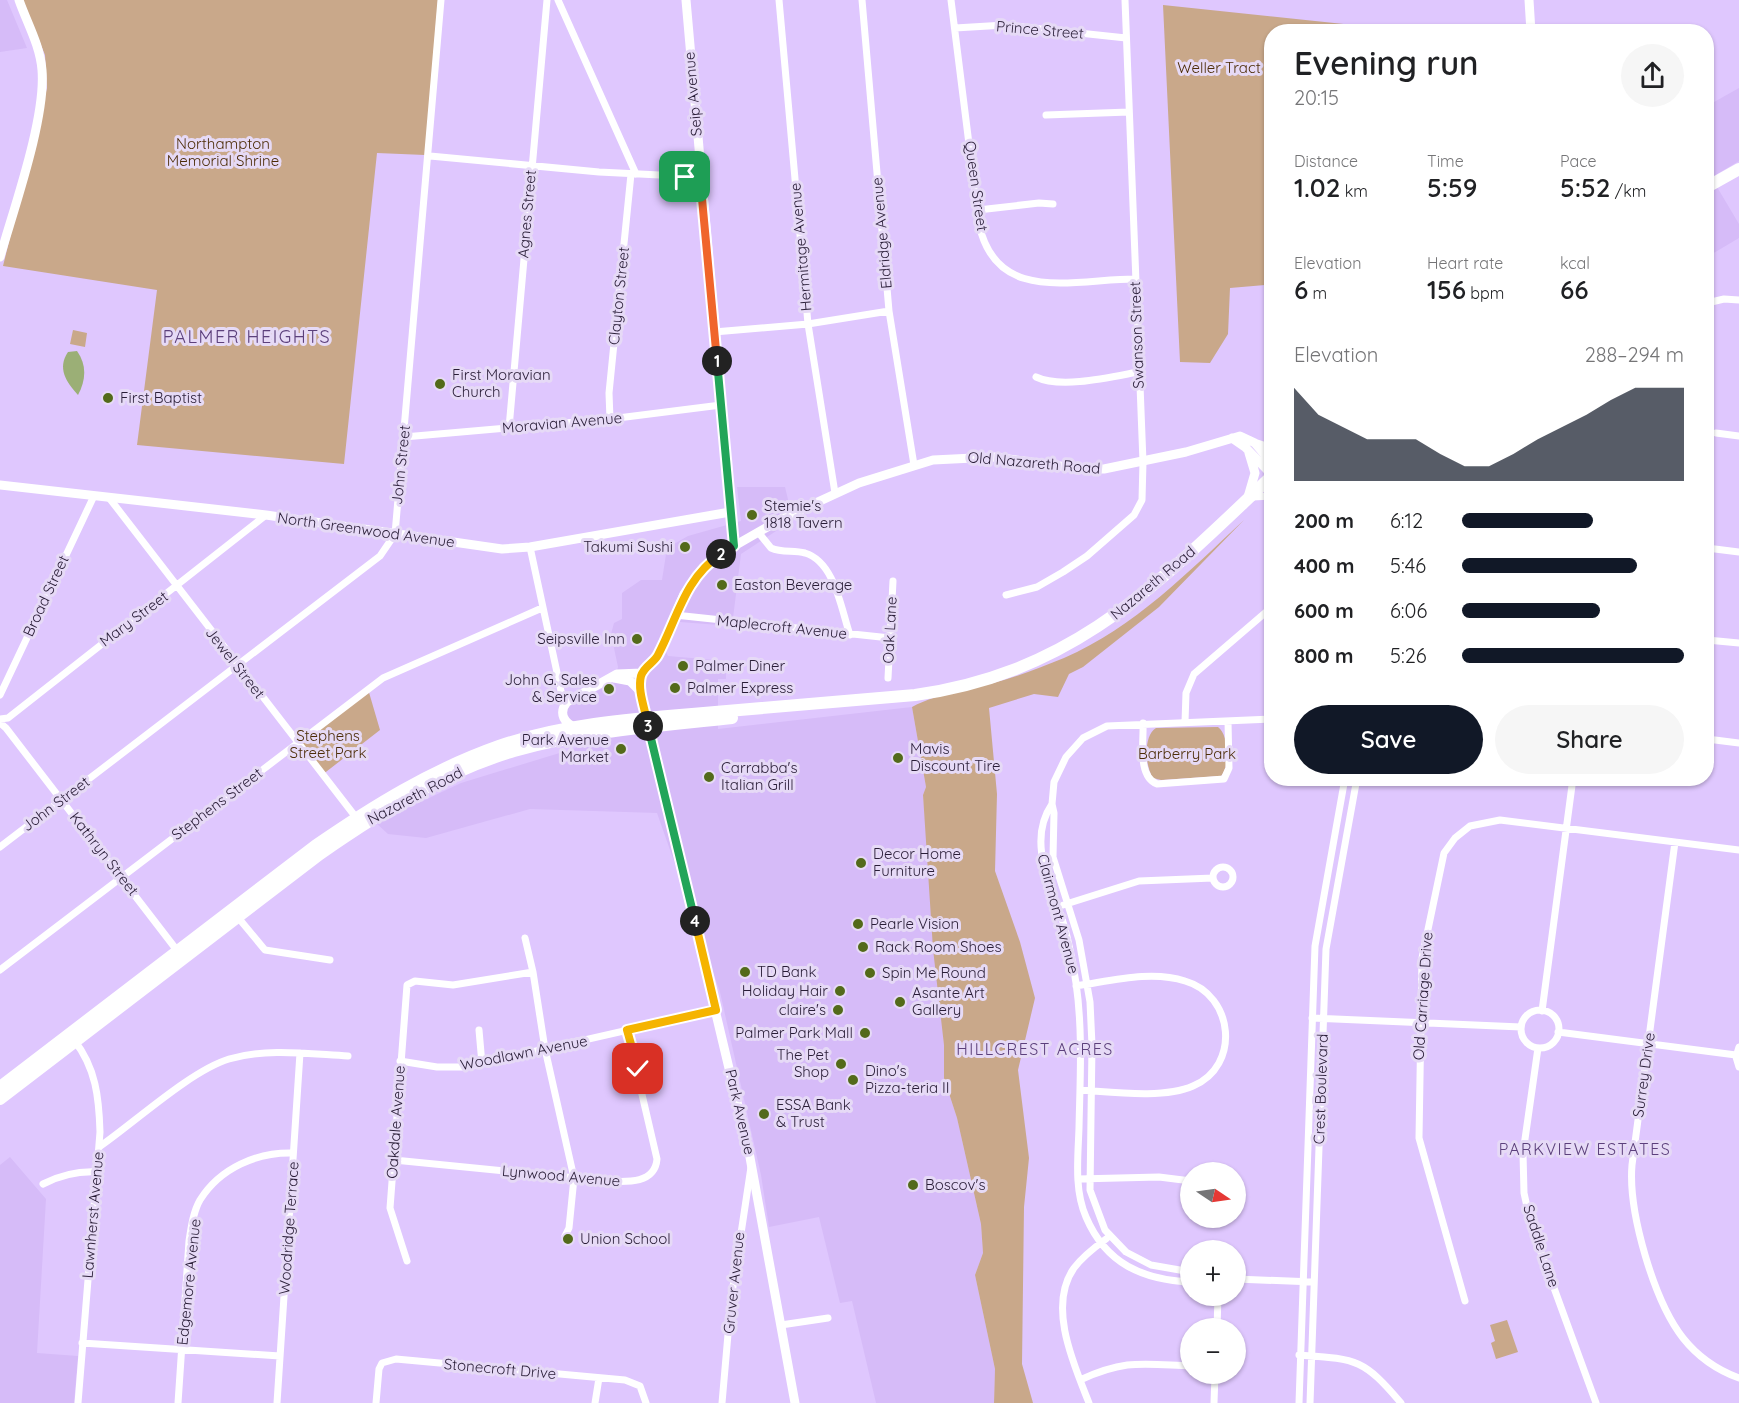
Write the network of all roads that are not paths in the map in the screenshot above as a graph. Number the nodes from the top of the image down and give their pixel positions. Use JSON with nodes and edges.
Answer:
{"nodes":[{"id":1,"x":19,"y":0,"type":"edge"},
{"id":2,"x":441,"y":0,"type":"edge"},
{"id":3,"x":547,"y":0,"type":"edge"},
{"id":4,"x":558,"y":0,"type":"edge"},
{"id":5,"x":686,"y":0,"type":"edge"},
{"id":6,"x":779,"y":0,"type":"edge"},
{"id":7,"x":862,"y":0,"type":"edge"},
{"id":8,"x":951,"y":0,"type":"edge"},
{"id":9,"x":1125,"y":0,"type":"edge"},
{"id":10,"x":1528,"y":0,"type":"edge"},
{"id":11,"x":1530,"y":24,"type":"edge"},
{"id":12,"x":955,"y":28,"type":"junction"},
{"id":13,"x":1126,"y":38,"type":"junction"},
{"id":14,"x":1129,"y":111,"type":"junction"},
{"id":15,"x":1046,"y":115,"type":"dead end"},
{"id":16,"x":430,"y":156,"type":"junction"},
{"id":17,"x":532,"y":166,"type":"junction"},
{"id":18,"x":1739,"y":169,"type":"edge"},
{"id":19,"x":633,"y":174,"type":"junction"},
{"id":20,"x":700,"y":177,"type":"junction"},
{"id":21,"x":1714,"y":183,"type":"edge"},
{"id":22,"x":1053,"y":204,"type":"dead end"},
{"id":23,"x":978,"y":210,"type":"junction"},
{"id":24,"x":0,"y":257,"type":"edge"},
{"id":25,"x":1135,"y":279,"type":"junction"},
{"id":26,"x":1739,"y":300,"type":"edge"},
{"id":27,"x":1714,"y":301,"type":"edge"},
{"id":28,"x":889,"y":311,"type":"junction"},
{"id":29,"x":808,"y":324,"type":"junction"},
{"id":30,"x":714,"y":332,"type":"junction"},
{"id":31,"x":1138,"y":372,"type":"junction"},
{"id":32,"x":1036,"y":377,"type":"dead end"},
{"id":33,"x":721,"y":405,"type":"junction"},
{"id":34,"x":610,"y":419,"type":"junction"},
{"id":35,"x":509,"y":428,"type":"junction"},
{"id":36,"x":1716,"y":433,"type":"dead end"},
{"id":37,"x":1739,"y":436,"type":"edge"},
{"id":38,"x":404,"y":437,"type":"junction"},
{"id":39,"x":1251,"y":446,"type":"junction"},
{"id":40,"x":1264,"y":448,"type":"edge"},
{"id":41,"x":1264,"y":457,"type":"edge"},
{"id":42,"x":1143,"y":462,"type":"junction"},
{"id":43,"x":1264,"y":464,"type":"edge"},
{"id":44,"x":914,"y":465,"type":"junction"},
{"id":45,"x":1264,"y":483,"type":"edge"},
{"id":46,"x":0,"y":485,"type":"edge"},
{"id":47,"x":835,"y":493,"type":"junction"},
{"id":48,"x":1264,"y":497,"type":"edge"},
{"id":49,"x":93,"y":498,"type":"junction"},
{"id":50,"x":1247,"y":499,"type":"junction"},
{"id":51,"x":110,"y":500,"type":"junction"},
{"id":52,"x":730,"y":512,"type":"junction"},
{"id":53,"x":266,"y":516,"type":"junction"},
{"id":54,"x":758,"y":532,"type":"junction"},
{"id":55,"x":394,"y":534,"type":"junction"},
{"id":56,"x":734,"y":546,"type":"junction"},
{"id":57,"x":530,"y":548,"type":"junction"},
{"id":58,"x":1714,"y":549,"type":"edge"},
{"id":59,"x":1739,"y":552,"type":"edge"},
{"id":60,"x":893,"y":581,"type":"dead end"},
{"id":61,"x":176,"y":587,"type":"junction"},
{"id":62,"x":1006,"y":595,"type":"dead end"},
{"id":63,"x":542,"y":608,"type":"junction"},
{"id":64,"x":1264,"y":614,"type":"edge"},
{"id":65,"x":675,"y":615,"type":"junction"},
{"id":66,"x":850,"y":635,"type":"junction"},
{"id":67,"x":890,"y":638,"type":"junction"},
{"id":68,"x":1714,"y":641,"type":"edge"},
{"id":69,"x":1739,"y":643,"type":"edge"},
{"id":70,"x":236,"y":665,"type":"junction"},
{"id":71,"x":642,"y":673,"type":"junction"},
{"id":72,"x":888,"y":678,"type":"dead end"},
{"id":73,"x":609,"y":679,"type":"junction"},
{"id":74,"x":641,"y":693,"type":"junction"},
{"id":75,"x":0,"y":695,"type":"edge"},
{"id":76,"x":564,"y":705,"type":"junction"},
{"id":77,"x":1264,"y":719,"type":"edge"},
{"id":78,"x":0,"y":721,"type":"edge"},
{"id":79,"x":1228,"y":721,"type":"junction"},
{"id":80,"x":648,"y":722,"type":"junction"},
{"id":81,"x":1185,"y":722,"type":"junction"},
{"id":82,"x":1143,"y":723,"type":"junction"},
{"id":83,"x":581,"y":728,"type":"junction"},
{"id":84,"x":1714,"y":740,"type":"edge"},
{"id":85,"x":296,"y":743,"type":"junction"},
{"id":86,"x":1739,"y":743,"type":"edge"},
{"id":87,"x":1344,"y":786,"type":"edge"},
{"id":88,"x":1356,"y":786,"type":"edge"},
{"id":89,"x":1572,"y":786,"type":"edge"},
{"id":90,"x":62,"y":800,"type":"junction"},
{"id":91,"x":1052,"y":804,"type":"junction"},
{"id":92,"x":359,"y":821,"type":"junction"},
{"id":93,"x":1567,"y":827,"type":"junction"},
{"id":94,"x":1675,"y":842,"type":"junction"},
{"id":95,"x":0,"y":847,"type":"edge"},
{"id":96,"x":1739,"y":850,"type":"edge"},
{"id":97,"x":122,"y":876,"type":"junction"},
{"id":98,"x":1213,"y":878,"type":"dead end"},
{"id":99,"x":1067,"y":904,"type":"junction"},
{"id":100,"x":1058,"y":907,"type":"junction"},
{"id":101,"x":235,"y":913,"type":"junction"},
{"id":102,"x":525,"y":938,"type":"dead end"},
{"id":103,"x":180,"y":955,"type":"junction"},
{"id":104,"x":330,"y":960,"type":"dead end"},
{"id":105,"x":0,"y":970,"type":"edge"},
{"id":106,"x":534,"y":972,"type":"junction"},
{"id":107,"x":1087,"y":985,"type":"junction"},
{"id":108,"x":1076,"y":986,"type":"junction"},
{"id":109,"x":716,"y":1010,"type":"junction"},
{"id":110,"x":1542,"y":1011,"type":"junction"},
{"id":111,"x":1312,"y":1018,"type":"junction"},
{"id":112,"x":1324,"y":1019,"type":"junction"},
{"id":113,"x":1420,"y":1022,"type":"junction"},
{"id":114,"x":1521,"y":1028,"type":"junction"},
{"id":115,"x":479,"y":1030,"type":"dead end"},
{"id":116,"x":627,"y":1030,"type":"junction"},
{"id":117,"x":1558,"y":1032,"type":"junction"},
{"id":118,"x":72,"y":1038,"type":"junction"},
{"id":119,"x":1648,"y":1044,"type":"junction"},
{"id":120,"x":1538,"y":1048,"type":"junction"},
{"id":121,"x":545,"y":1049,"type":"junction"},
{"id":122,"x":1738,"y":1051,"type":"edge"},
{"id":123,"x":300,"y":1053,"type":"junction"},
{"id":124,"x":348,"y":1056,"type":"dead end"},
{"id":125,"x":400,"y":1061,"type":"junction"},
{"id":126,"x":482,"y":1064,"type":"junction"},
{"id":127,"x":1739,"y":1067,"type":"edge"},
{"id":128,"x":3,"y":1088,"type":"edge"},
{"id":129,"x":1080,"y":1090,"type":"junction"},
{"id":130,"x":1091,"y":1091,"type":"junction"},
{"id":131,"x":99,"y":1147,"type":"junction"},
{"id":132,"x":293,"y":1153,"type":"junction"},
{"id":133,"x":394,"y":1160,"type":"junction"},
{"id":134,"x":751,"y":1163,"type":"junction"},
{"id":135,"x":97,"y":1172,"type":"junction"},
{"id":136,"x":574,"y":1178,"type":"junction"},
{"id":137,"x":1078,"y":1179,"type":"junction"},
{"id":138,"x":1090,"y":1179,"type":"junction"},
{"id":139,"x":1180,"y":1180,"type":"edge"},
{"id":140,"x":43,"y":1184,"type":"dead end"},
{"id":141,"x":1110,"y":1235,"type":"junction"},
{"id":142,"x":565,"y":1236,"type":"dead end"},
{"id":143,"x":1102,"y":1242,"type":"junction"},
{"id":144,"x":407,"y":1261,"type":"dead end"},
{"id":145,"x":1180,"y":1271,"type":"edge"},
{"id":146,"x":1246,"y":1279,"type":"edge"},
{"id":147,"x":1180,"y":1281,"type":"edge"},
{"id":148,"x":1302,"y":1282,"type":"junction"},
{"id":149,"x":1314,"y":1282,"type":"junction"},
{"id":150,"x":1465,"y":1301,"type":"dead end"},
{"id":151,"x":828,"y":1318,"type":"dead end"},
{"id":152,"x":781,"y":1325,"type":"junction"},
{"id":153,"x":82,"y":1343,"type":"junction"},
{"id":154,"x":182,"y":1349,"type":"junction"},
{"id":155,"x":1299,"y":1355,"type":"junction"},
{"id":156,"x":280,"y":1356,"type":"junction"},
{"id":157,"x":1311,"y":1356,"type":"junction"},
{"id":158,"x":1180,"y":1365,"type":"edge"},
{"id":159,"x":1739,"y":1377,"type":"edge"},
{"id":160,"x":599,"y":1378,"type":"junction"},
{"id":161,"x":1080,"y":1380,"type":"junction"},
{"id":162,"x":1215,"y":1384,"type":"edge"},
{"id":163,"x":78,"y":1403,"type":"edge"},
{"id":164,"x":178,"y":1403,"type":"edge"},
{"id":165,"x":277,"y":1403,"type":"edge"},
{"id":166,"x":376,"y":1403,"type":"edge"},
{"id":167,"x":596,"y":1403,"type":"edge"},
{"id":168,"x":646,"y":1403,"type":"edge"},
{"id":169,"x":722,"y":1403,"type":"edge"},
{"id":170,"x":795,"y":1403,"type":"edge"},
{"id":171,"x":1089,"y":1403,"type":"edge"},
{"id":172,"x":1214,"y":1403,"type":"edge"},
{"id":173,"x":1299,"y":1403,"type":"edge"},
{"id":174,"x":1310,"y":1403,"type":"edge"},
{"id":175,"x":1401,"y":1403,"type":"edge"},
{"id":176,"x":1596,"y":1403,"type":"edge"}],
"edges":[{"from":1,"to":24,"type":"street"},
{"from":2,"to":16,"type":"street","name":"John Street"},
{"from":3,"to":17,"type":"street","name":"Agnes Street"},
{"from":4,"to":19,"type":"street","name":"Clayton Street"},
{"from":5,"to":20,"type":"street","name":"Seip Avenue"},
{"from":6,"to":29,"type":"street","name":"Hermitage Avenue"},
{"from":7,"to":28,"type":"street","name":"Eldridge Avenue"},
{"from":8,"to":12,"type":"street","name":"Queen Street"},
{"from":9,"to":13,"type":"street","name":"Swanson Street"},
{"from":10,"to":11,"type":"street"},
{"from":12,"to":13,"type":"street","name":"Prince Street"},
{"from":12,"to":23,"type":"street","name":"Queen Street"},
{"from":13,"to":14,"type":"street","name":"Swanson Street"},
{"from":14,"to":15,"type":"street"},
{"from":14,"to":25,"type":"street","name":"Swanson Street"},
{"from":16,"to":17,"type":"street"},
{"from":16,"to":38,"type":"street","name":"John Street"},
{"from":17,"to":19,"type":"street"},
{"from":17,"to":35,"type":"street","name":"Agnes Street"},
{"from":18,"to":21,"type":"highway"},
{"from":19,"to":20,"type":"street"},
{"from":19,"to":34,"type":"street","name":"Clayton Street"},
{"from":20,"to":30,"type":"street","name":"Seip Avenue"},
{"from":22,"to":23,"type":"street"},
{"from":23,"to":25,"type":"street","name":"Queen Street"},
{"from":25,"to":31,"type":"street","name":"Swanson Street"},
{"from":26,"to":27,"type":"street"},
{"from":28,"to":29,"type":"street"},
{"from":28,"to":44,"type":"street","name":"Eldridge Avenue"},
{"from":29,"to":30,"type":"street"},
{"from":29,"to":47,"type":"street","name":"Hermitage Avenue"},
{"from":30,"to":33,"type":"street","name":"Seip Avenue"},
{"from":31,"to":32,"type":"street"},
{"from":31,"to":42,"type":"street","name":"Swanson Street"},
{"from":33,"to":34,"type":"street","name":"Moravian Avenue"},
{"from":33,"to":52,"type":"street","name":"Seip Avenue"},
{"from":34,"to":35,"type":"street","name":"Moravian Avenue"},
{"from":35,"to":38,"type":"street","name":"Moravian Avenue"},
{"from":36,"to":37,"type":"street"},
{"from":38,"to":55,"type":"street","name":"John Street"},
{"from":39,"to":40,"type":"street","name":"Old Nazareth Road"},
{"from":39,"to":41,"type":"street"},
{"from":39,"to":42,"type":"street","name":"Old Nazareth Road"},
{"from":39,"to":43,"type":"street"},
{"from":39,"to":50,"type":"street"},
{"from":42,"to":44,"type":"street","name":"Old Nazareth Road"},
{"from":42,"to":62,"type":"street","name":"Swanson Street"},
{"from":44,"to":47,"type":"street","name":"Old Nazareth Road"},
{"from":45,"to":50,"type":"highway","name":"Nazareth Road"},
{"from":46,"to":49,"type":"street","name":"North Greenwood Avenue"},
{"from":47,"to":54,"type":"street","name":"Old Nazareth Road"},
{"from":48,"to":50,"type":"street"},
{"from":49,"to":51,"type":"street","name":"North Greenwood Avenue"},
{"from":49,"to":75,"type":"street","name":"Broad Street"},
{"from":50,"to":80,"type":"highway","name":"Nazareth Road"},
{"from":51,"to":53,"type":"street","name":"North Greenwood Avenue"},
{"from":51,"to":61,"type":"street","name":"Jewel Street"},
{"from":52,"to":56,"type":"street","name":"Seip Avenue"},
{"from":52,"to":57,"type":"street","name":"North Greenwood Avenue"},
{"from":53,"to":55,"type":"street","name":"North Greenwood Avenue"},
{"from":53,"to":61,"type":"street","name":"Mary Street"},
{"from":54,"to":56,"type":"street","name":"Old Nazareth Road"},
{"from":54,"to":66,"type":"street"},
{"from":55,"to":57,"type":"street","name":"North Greenwood Avenue"},
{"from":55,"to":70,"type":"street","name":"John Street"},
{"from":56,"to":65,"type":"street","name":"Old Nazareth Road"},
{"from":57,"to":63,"type":"street"},
{"from":58,"to":59,"type":"street"},
{"from":60,"to":67,"type":"street","name":"Oak Lane"},
{"from":61,"to":70,"type":"street","name":"Jewel Street"},
{"from":61,"to":78,"type":"street","name":"Mary Street"},
{"from":63,"to":76,"type":"street"},
{"from":63,"to":85,"type":"street","name":"Stephens Street"},
{"from":64,"to":81,"type":"street"},
{"from":65,"to":66,"type":"street","name":"Maplecroft Avenue"},
{"from":65,"to":71,"type":"street","name":"Old Nazareth Road"},
{"from":66,"to":67,"type":"street","name":"Maplecroft Avenue"},
{"from":67,"to":72,"type":"street","name":"Oak Lane"},
{"from":68,"to":69,"type":"street"},
{"from":70,"to":85,"type":"street","name":"Jewel Street"},
{"from":70,"to":90,"type":"street","name":"John Street"},
{"from":71,"to":73,"type":"street"},
{"from":71,"to":74,"type":"street"},
{"from":73,"to":74,"type":"street"},
{"from":73,"to":76,"type":"street"},
{"from":74,"to":80,"type":"street"},
{"from":76,"to":83,"type":"street"},
{"from":77,"to":79,"type":"street","name":"Clairmont Avenue"},
{"from":78,"to":90,"type":"street","name":"Kathryn Street"},
{"from":79,"to":81,"type":"street","name":"Clairmont Avenue"},
{"from":79,"to":82,"type":"street"},
{"from":80,"to":83,"type":"highway","name":"Nazareth Road"},
{"from":80,"to":92,"type":"highway","name":"Nazareth Road"},
{"from":80,"to":109,"type":"street","name":"Park Avenue"},
{"from":81,"to":82,"type":"street","name":"Clairmont Avenue"},
{"from":82,"to":91,"type":"street","name":"Clairmont Avenue"},
{"from":83,"to":92,"type":"highway","name":"Nazareth Road"},
{"from":84,"to":86,"type":"street"},
{"from":85,"to":92,"type":"street","name":"Jewel Street"},
{"from":85,"to":97,"type":"street","name":"Stephens Street"},
{"from":87,"to":111,"type":"street","name":"Crest Boulevard"},
{"from":88,"to":112,"type":"street","name":"Crest Boulevard"},
{"from":89,"to":93,"type":"street"},
{"from":90,"to":95,"type":"street","name":"John Street"},
{"from":90,"to":97,"type":"street","name":"Kathryn Street"},
{"from":91,"to":99,"type":"street","name":"Clairmont Avenue"},
{"from":91,"to":100,"type":"street","name":"Clairmont Avenue"},
{"from":92,"to":101,"type":"highway","name":"Nazareth Road"},
{"from":93,"to":94,"type":"street","name":"Old Carriage Drive"},
{"from":93,"to":110,"type":"street"},
{"from":93,"to":113,"type":"street","name":"Old Carriage Drive"},
{"from":94,"to":96,"type":"street","name":"Old Carriage Drive"},
{"from":94,"to":119,"type":"street","name":"Surrey Drive"},
{"from":97,"to":103,"type":"street","name":"Kathryn Street"},
{"from":97,"to":105,"type":"street","name":"Stephens Street"},
{"from":98,"to":99,"type":"street"},
{"from":99,"to":100,"type":"street"},
{"from":99,"to":107,"type":"street","name":"Clairmont Avenue"},
{"from":100,"to":108,"type":"street","name":"Clairmont Avenue"},
{"from":101,"to":103,"type":"highway","name":"Nazareth Road"},
{"from":101,"to":104,"type":"street"},
{"from":102,"to":106,"type":"street"},
{"from":103,"to":118,"type":"highway","name":"Nazareth Road"},
{"from":106,"to":121,"type":"street"},
{"from":106,"to":125,"type":"street","name":"Oakdale Avenue"},
{"from":107,"to":108,"type":"street"},
{"from":107,"to":130,"type":"street","name":"Clairmont Avenue"},
{"from":107,"to":130,"type":"street"},
{"from":108,"to":129,"type":"street","name":"Clairmont Avenue"},
{"from":109,"to":116,"type":"street","name":"Woodlawn Avenue"},
{"from":109,"to":134,"type":"street","name":"Park Avenue"},
{"from":110,"to":114,"type":"street"},
{"from":110,"to":117,"type":"street"},
{"from":111,"to":112,"type":"street"},
{"from":111,"to":148,"type":"street","name":"Crest Boulevard"},
{"from":112,"to":113,"type":"street"},
{"from":112,"to":149,"type":"street","name":"Crest Boulevard"},
{"from":113,"to":114,"type":"street"},
{"from":113,"to":150,"type":"street","name":"Old Carriage Drive"},
{"from":114,"to":120,"type":"street"},
{"from":115,"to":126,"type":"street"},
{"from":116,"to":121,"type":"street","name":"Woodlawn Avenue"},
{"from":116,"to":136,"type":"street","name":"Lynwood Avenue"},
{"from":117,"to":119,"type":"street"},
{"from":117,"to":120,"type":"street"},
{"from":118,"to":128,"type":"highway","name":"Nazareth Road"},
{"from":118,"to":131,"type":"street","name":"Lawnherst Avenue"},
{"from":119,"to":122,"type":"street"},
{"from":119,"to":159,"type":"street","name":"Surrey Drive"},
{"from":120,"to":176,"type":"street","name":"Saddle Lane"},
{"from":121,"to":126,"type":"street","name":"Woodlawn Avenue"},
{"from":121,"to":136,"type":"street"},
{"from":122,"to":127,"type":"street"},
{"from":123,"to":124,"type":"street"},
{"from":123,"to":131,"type":"street"},
{"from":123,"to":132,"type":"street","name":"Woodridge Terrace"},
{"from":125,"to":126,"type":"street","name":"Woodlawn Avenue"},
{"from":125,"to":133,"type":"street","name":"Oakdale Avenue"},
{"from":129,"to":130,"type":"street"},
{"from":129,"to":137,"type":"street","name":"Clairmont Avenue"},
{"from":130,"to":138,"type":"street","name":"Clairmont Avenue"},
{"from":131,"to":135,"type":"street","name":"Lawnherst Avenue"},
{"from":132,"to":154,"type":"street","name":"Edgemore Avenue"},
{"from":132,"to":156,"type":"street","name":"Woodridge Terrace"},
{"from":133,"to":136,"type":"street","name":"Lynwood Avenue"},
{"from":133,"to":144,"type":"street","name":"Oakdale Avenue"},
{"from":134,"to":152,"type":"street","name":"Park Avenue"},
{"from":134,"to":169,"type":"street","name":"Gruver Avenue"},
{"from":135,"to":140,"type":"street"},
{"from":135,"to":153,"type":"street","name":"Lawnherst Avenue"},
{"from":136,"to":142,"type":"street"},
{"from":137,"to":138,"type":"street"},
{"from":137,"to":143,"type":"street","name":"Clairmont Avenue"},
{"from":138,"to":139,"type":"street"},
{"from":138,"to":141,"type":"street","name":"Clairmont Avenue"},
{"from":141,"to":143,"type":"street"},
{"from":141,"to":145,"type":"street","name":"Clairmont Avenue"},
{"from":143,"to":147,"type":"street","name":"Clairmont Avenue"},
{"from":143,"to":161,"type":"street"},
{"from":146,"to":148,"type":"street"},
{"from":148,"to":149,"type":"street"},
{"from":148,"to":155,"type":"street","name":"Crest Boulevard"},
{"from":149,"to":157,"type":"street","name":"Crest Boulevard"},
{"from":151,"to":152,"type":"street"},
{"from":152,"to":170,"type":"street","name":"Park Avenue"},
{"from":153,"to":154,"type":"street"},
{"from":153,"to":163,"type":"street","name":"Lawnherst Avenue"},
{"from":154,"to":156,"type":"street"},
{"from":154,"to":164,"type":"street","name":"Edgemore Avenue"},
{"from":155,"to":157,"type":"street"},
{"from":155,"to":173,"type":"street","name":"Crest Boulevard"},
{"from":156,"to":165,"type":"street","name":"Woodridge Terrace"},
{"from":157,"to":174,"type":"street","name":"Crest Boulevard"},
{"from":157,"to":175,"type":"street"},
{"from":158,"to":161,"type":"street"},
{"from":160,"to":166,"type":"street","name":"Stonecroft Drive"},
{"from":160,"to":167,"type":"street"},
{"from":160,"to":168,"type":"street","name":"Stonecroft Drive"},
{"from":161,"to":171,"type":"street"},
{"from":162,"to":172,"type":"street"}]}
